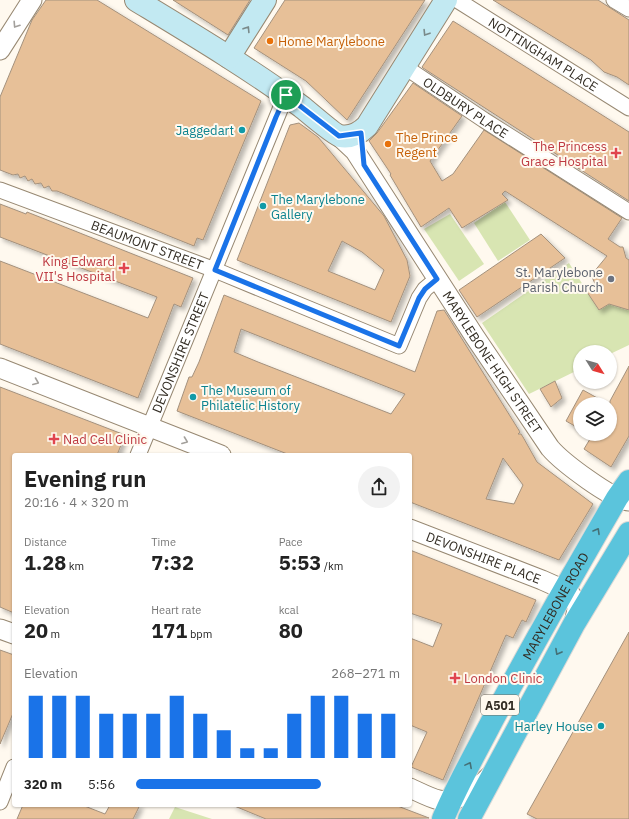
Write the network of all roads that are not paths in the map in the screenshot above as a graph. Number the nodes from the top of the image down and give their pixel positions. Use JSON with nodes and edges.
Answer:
{"nodes":[{"id":1,"x":32,"y":0,"type":"edge"},
{"id":2,"x":136,"y":0,"type":"edge"},
{"id":3,"x":264,"y":0,"type":"edge"},
{"id":4,"x":446,"y":0,"type":"edge"},
{"id":5,"x":457,"y":0,"type":"edge"},
{"id":6,"x":614,"y":0,"type":"edge"},
{"id":7,"x":629,"y":10,"type":"edge"},
{"id":8,"x":0,"y":50,"type":"edge"},
{"id":9,"x":234,"y":60,"type":"junction"},
{"id":10,"x":405,"y":67,"type":"junction"},
{"id":11,"x":286,"y":95,"type":"junction"},
{"id":12,"x":629,"y":108,"type":"edge"},
{"id":13,"x":361,"y":133,"type":"junction"},
{"id":14,"x":339,"y":136,"type":"junction"},
{"id":15,"x":364,"y":165,"type":"junction"},
{"id":16,"x":0,"y":190,"type":"edge"},
{"id":17,"x":629,"y":212,"type":"edge"},
{"id":18,"x":215,"y":270,"type":"junction"},
{"id":19,"x":437,"y":279,"type":"junction"},
{"id":20,"x":0,"y":368,"type":"edge"},
{"id":21,"x":149,"y":427,"type":"junction"},
{"id":22,"x":139,"y":453,"type":"edge"},
{"id":23,"x":216,"y":453,"type":"edge"},
{"id":24,"x":629,"y":481,"type":"edge"},
{"id":25,"x":623,"y":499,"type":"edge"},
{"id":26,"x":412,"y":530,"type":"edge"},
{"id":27,"x":629,"y":533,"type":"edge"},
{"id":28,"x":564,"y":589,"type":"junction"},
{"id":29,"x":574,"y":624,"type":"junction"},
{"id":30,"x":0,"y":629,"type":"edge"},
{"id":31,"x":12,"y":633,"type":"edge"},
{"id":32,"x":12,"y":772,"type":"edge"},
{"id":33,"x":492,"y":774,"type":"junction"},
{"id":34,"x":412,"y":789,"type":"edge"},
{"id":35,"x":0,"y":802,"type":"edge"},
{"id":36,"x":447,"y":810,"type":"edge"},
{"id":37,"x":469,"y":819,"type":"edge"}],
"edges":[{"from":1,"to":8,"type":"street","one_way":true},
{"from":2,"to":9,"type":"main road","name":"MARYLEBONE HIGH STREET"},
{"from":9,"to":3,"type":"main road","one_way":true},
{"from":4,"to":10,"type":"main road","one_way":true},
{"from":5,"to":12,"type":"street","name":"NOTTINGHAM PLACE"},
{"from":6,"to":7,"type":"street"},
{"from":9,"to":11,"type":"main road","name":"MARYLEBONE HIGH STREET"},
{"from":10,"to":13,"type":"main road"},
{"from":10,"to":17,"type":"street","name":"OLDBURY PLACE"},
{"from":11,"to":14,"type":"main road","name":"MARYLEBONE HIGH STREET"},
{"from":11,"to":18,"type":"street","name":"DEVONSHIRE STREET"},
{"from":13,"to":14,"type":"main road"},
{"from":13,"to":15,"type":"street","name":"MARYLEBONE HIGH STREET"},
{"from":14,"to":15,"type":"street","name":"MARYLEBONE HIGH STREET"},
{"from":15,"to":19,"type":"street","name":"MARYLEBONE HIGH STREET"},
{"from":16,"to":18,"type":"street","name":"BEAUMONT STREET"},
{"from":18,"to":19,"type":"street","name":"BEAUMONT STREET"},
{"from":18,"to":21,"type":"street","name":"DEVONSHIRE STREET"},
{"from":19,"to":25,"type":"street","name":"MARYLEBONE HIGH STREET"},
{"from":20,"to":21,"type":"street","one_way":true},
{"from":21,"to":22,"type":"street","name":"DEVONSHIRE STREET"},
{"from":21,"to":23,"type":"street","one_way":true},
{"from":24,"to":25,"type":"highway","name":"MARYLEBONE ROAD","number":"A501"},
{"from":28,"to":25,"type":"highway","name":"MARYLEBONE ROAD","number":"A501","one_way":true},
{"from":26,"to":28,"type":"street","name":"DEVONSHIRE PLACE"},
{"from":27,"to":29,"type":"highway","name":"MARYLEBONE ROAD","number":"A501"},
{"from":28,"to":29,"type":"street","name":"DEVONSHIRE PLACE"},
{"from":36,"to":28,"type":"highway","name":"MARYLEBONE ROAD","number":"A501","one_way":true},
{"from":29,"to":33,"type":"highway","name":"MARYLEBONE ROAD","number":"A501","one_way":true},
{"from":30,"to":31,"type":"street"},
{"from":32,"to":35,"type":"street"},
{"from":33,"to":36,"type":"street"},
{"from":33,"to":37,"type":"highway","name":"MARYLEBONE ROAD","number":"A501"},
{"from":34,"to":36,"type":"street"}]}
